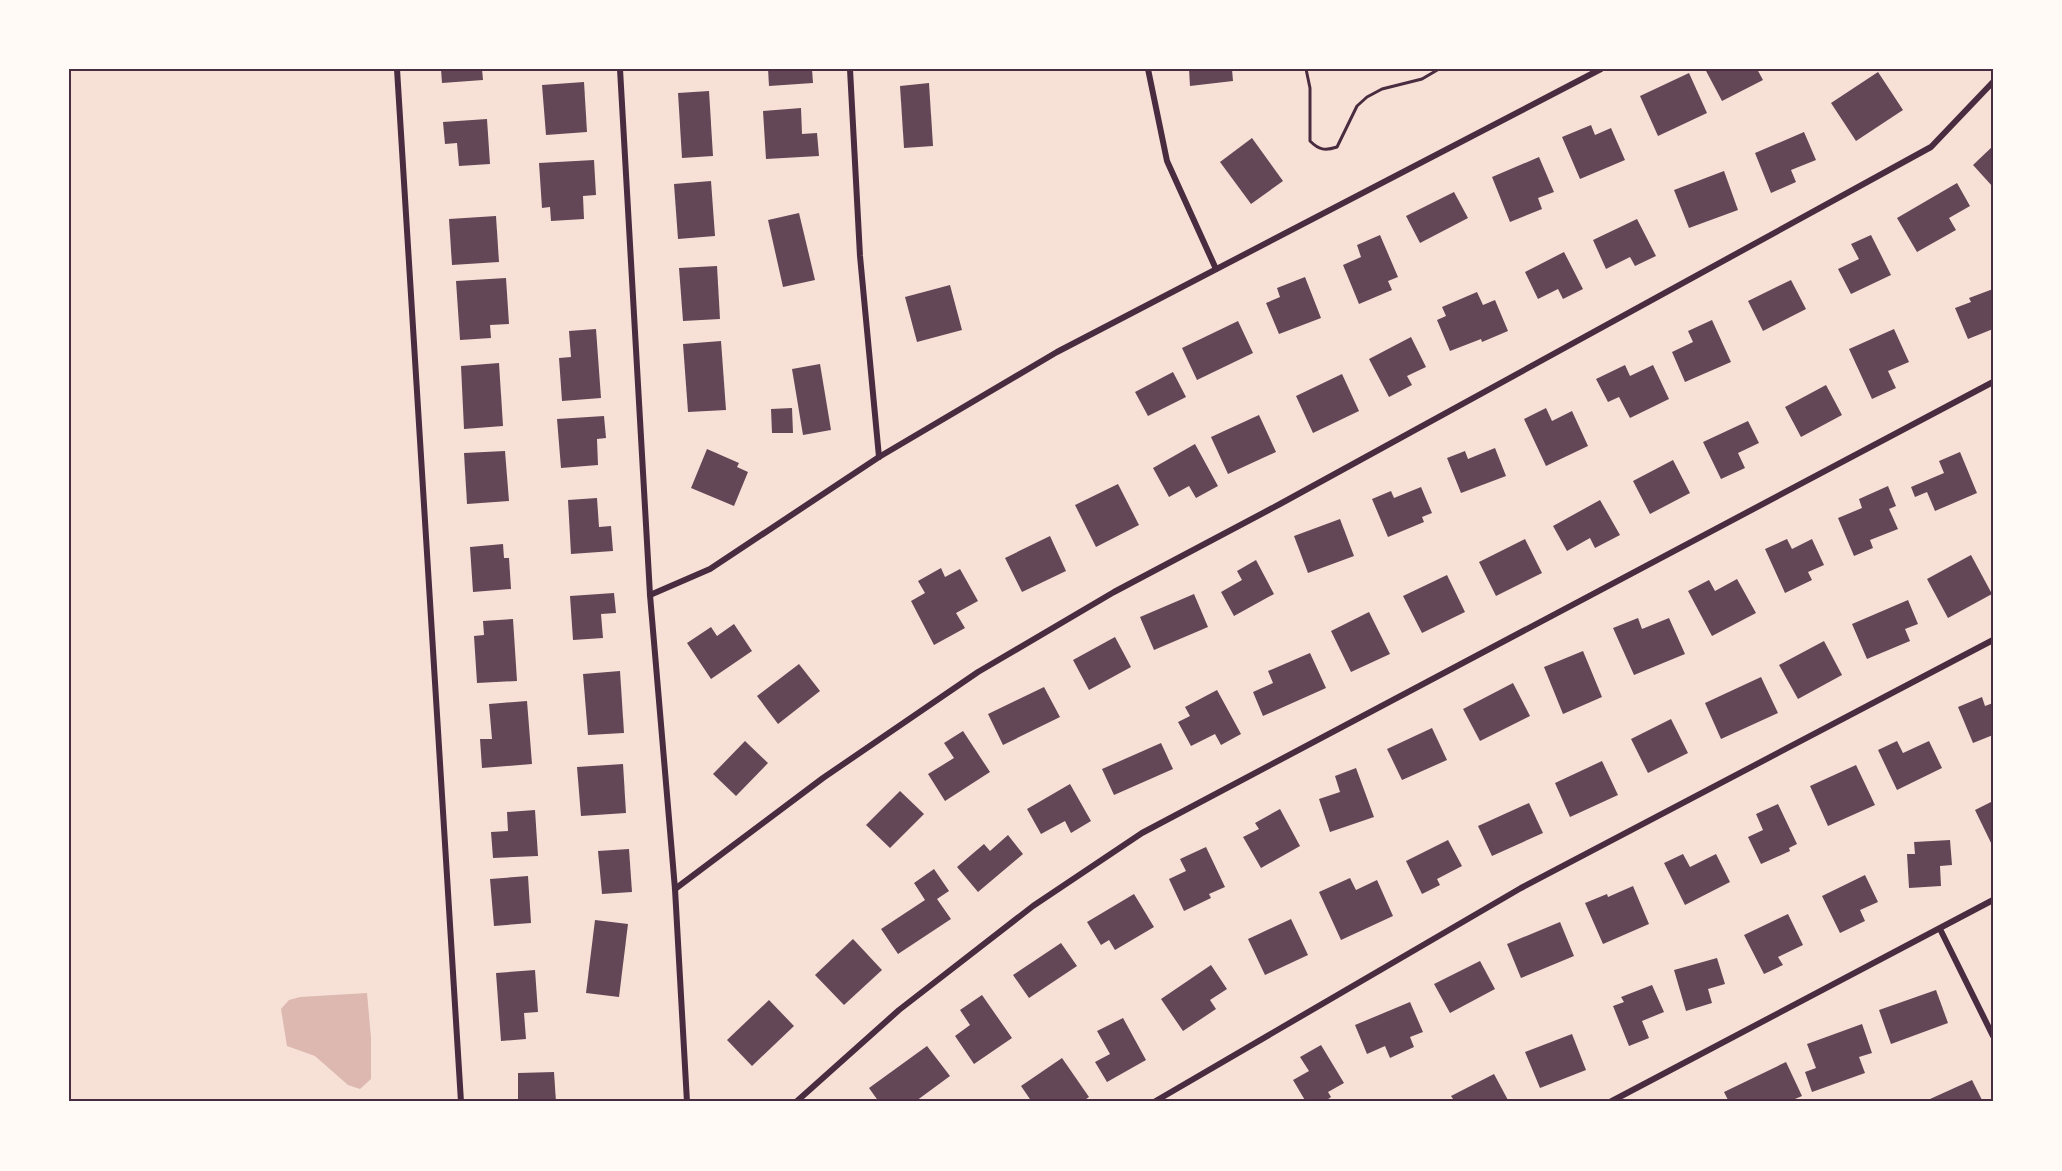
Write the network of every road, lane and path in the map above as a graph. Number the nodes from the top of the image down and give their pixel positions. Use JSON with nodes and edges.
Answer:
{"nodes":[{"id":1,"x":398,"y":69,"type":"edge"},
{"id":2,"x":620,"y":69,"type":"edge"},
{"id":3,"x":850,"y":69,"type":"edge"},
{"id":4,"x":1148,"y":69,"type":"edge"},
{"id":5,"x":1306,"y":69,"type":"edge"},
{"id":6,"x":1439,"y":69,"type":"edge"},
{"id":7,"x":1601,"y":69,"type":"edge"},
{"id":8,"x":1993,"y":82,"type":"edge"},
{"id":9,"x":1216,"y":269,"type":"junction"},
{"id":10,"x":1993,"y":382,"type":"edge"},
{"id":11,"x":879,"y":457,"type":"junction"},
{"id":12,"x":650,"y":595,"type":"junction"},
{"id":13,"x":1993,"y":640,"type":"edge"},
{"id":14,"x":675,"y":889,"type":"junction"},
{"id":15,"x":1993,"y":900,"type":"edge"},
{"id":16,"x":1940,"y":929,"type":"junction"},
{"id":17,"x":1993,"y":1036,"type":"edge"},
{"id":18,"x":461,"y":1102,"type":"edge"},
{"id":19,"x":687,"y":1102,"type":"edge"},
{"id":20,"x":796,"y":1102,"type":"edge"},
{"id":21,"x":1154,"y":1102,"type":"edge"},
{"id":22,"x":1610,"y":1102,"type":"edge"}],
"edges":[{"from":1,"to":18,"type":"street"},
{"from":2,"to":12,"type":"street"},
{"from":3,"to":11,"type":"street"},
{"from":4,"to":9,"type":"street"},
{"from":5,"to":6,"type":"path"},
{"from":7,"to":9,"type":"street"},
{"from":8,"to":14,"type":"street"},
{"from":9,"to":11,"type":"street"},
{"from":10,"to":20,"type":"street"},
{"from":11,"to":12,"type":"street"},
{"from":12,"to":14,"type":"street"},
{"from":13,"to":21,"type":"street"},
{"from":14,"to":19,"type":"street"},
{"from":15,"to":16,"type":"street"},
{"from":16,"to":17,"type":"street"},
{"from":16,"to":22,"type":"street"}]}
